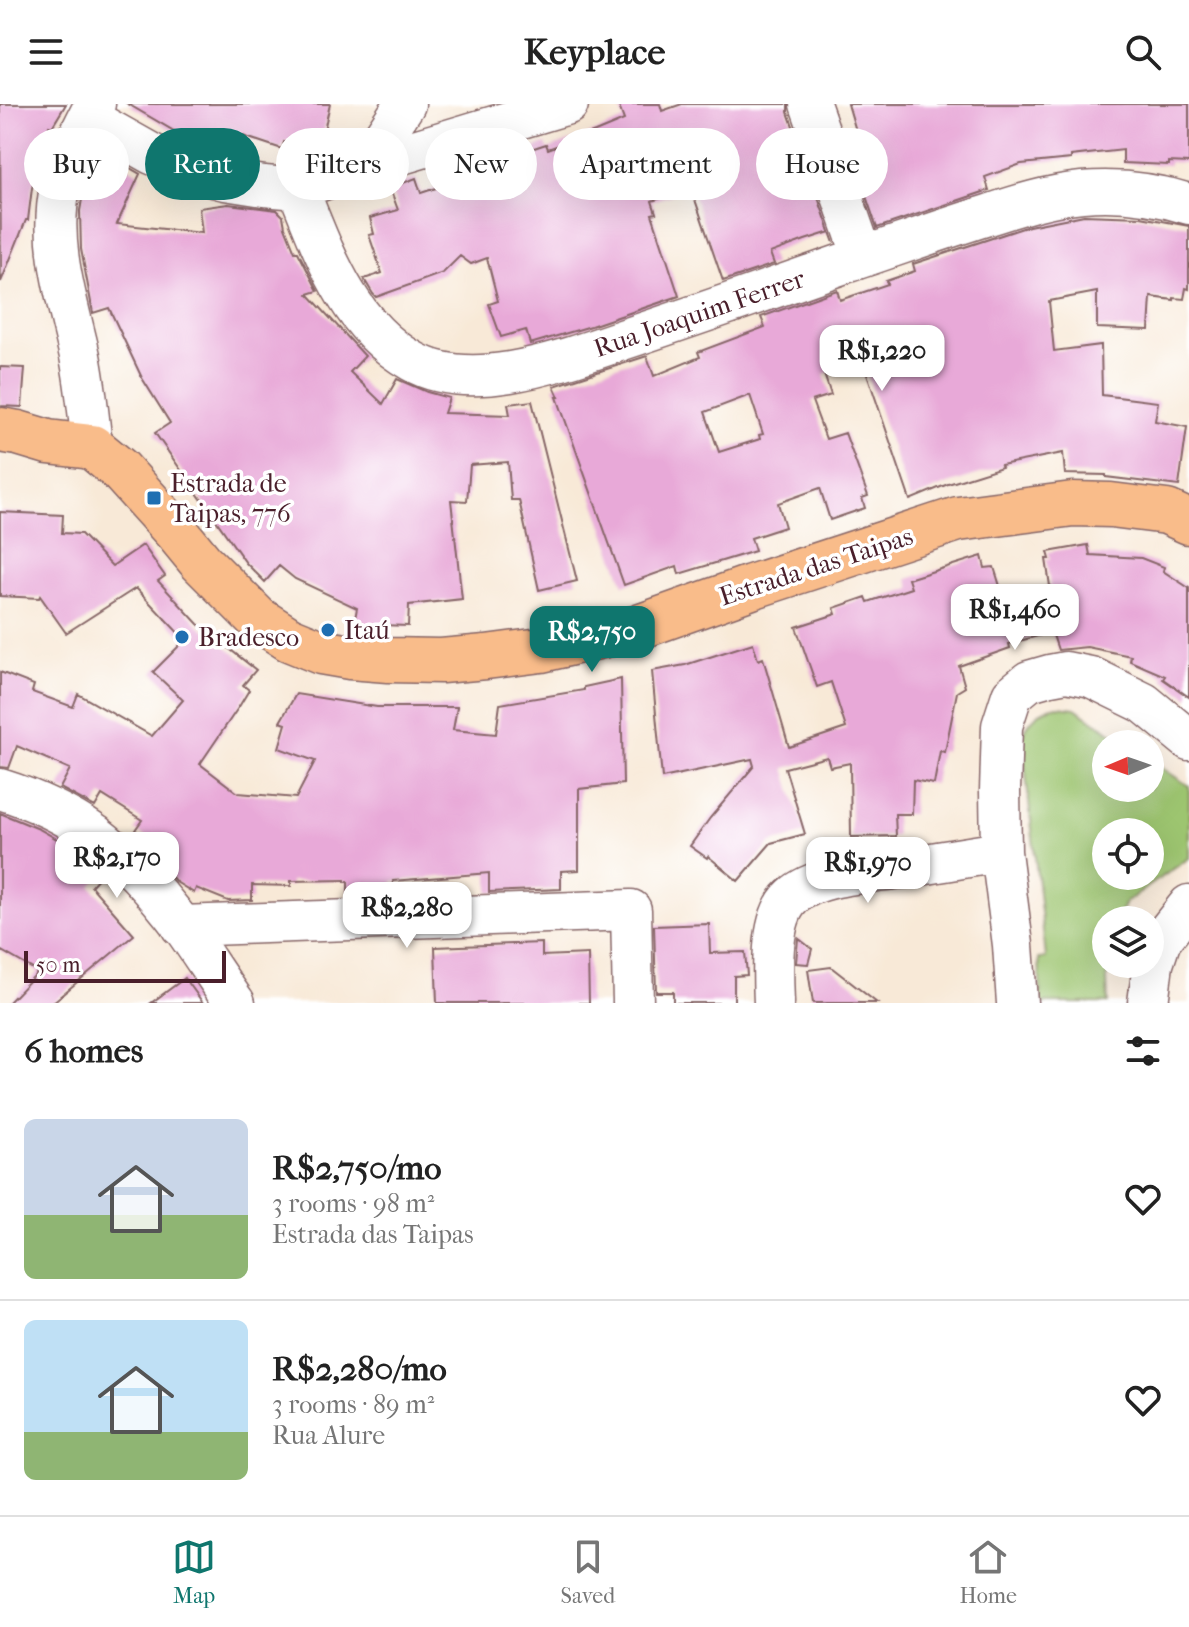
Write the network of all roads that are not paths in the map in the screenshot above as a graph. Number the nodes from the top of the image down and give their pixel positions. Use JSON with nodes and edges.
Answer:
{"nodes":[{"id":1,"x":405,"y":104,"type":"edge"},
{"id":2,"x":568,"y":104,"type":"edge"},
{"id":3,"x":810,"y":104,"type":"edge"},
{"id":4,"x":92,"y":111,"type":"edge"},
{"id":5,"x":389,"y":128,"type":"edge"},
{"id":6,"x":409,"y":152,"type":"edge"},
{"id":7,"x":276,"y":187,"type":"edge"},
{"id":8,"x":303,"y":200,"type":"edge"},
{"id":9,"x":1189,"y":204,"type":"edge"},
{"id":10,"x":863,"y":257,"type":"junction"},
{"id":11,"x":13,"y":432,"type":"edge"},
{"id":12,"x":92,"y":447,"type":"junction"},
{"id":13,"x":1189,"y":522,"type":"edge"},
{"id":14,"x":1189,"y":740,"type":"edge"},
{"id":15,"x":0,"y":789,"type":"edge"},
{"id":16,"x":1001,"y":852,"type":"junction"},
{"id":17,"x":1189,"y":905,"type":"edge"},
{"id":18,"x":181,"y":926,"type":"junction"},
{"id":19,"x":235,"y":1003,"type":"edge"},
{"id":20,"x":633,"y":1003,"type":"edge"},
{"id":21,"x":774,"y":1003,"type":"edge"},
{"id":22,"x":1017,"y":1003,"type":"edge"},
{"id":23,"x":1148,"y":1003,"type":"edge"}],
"edges":[{"from":1,"to":5,"type":"street"},
{"from":2,"to":6,"type":"street"},
{"from":3,"to":10,"type":"street"},
{"from":4,"to":7,"type":"street"},
{"from":4,"to":12,"type":"street"},
{"from":8,"to":10,"type":"street","name":"Rua Joaquim Ferrer"},
{"from":9,"to":10,"type":"street","name":"Rua Joaquim Ferrer"},
{"from":11,"to":12,"type":"main road"},
{"from":12,"to":13,"type":"main road","name":"Estrada das Taipas"},
{"from":14,"to":16,"type":"street"},
{"from":15,"to":18,"type":"street"},
{"from":16,"to":21,"type":"street"},
{"from":16,"to":22,"type":"street"},
{"from":17,"to":23,"type":"street"},
{"from":18,"to":19,"type":"street"},
{"from":18,"to":20,"type":"street"}]}
